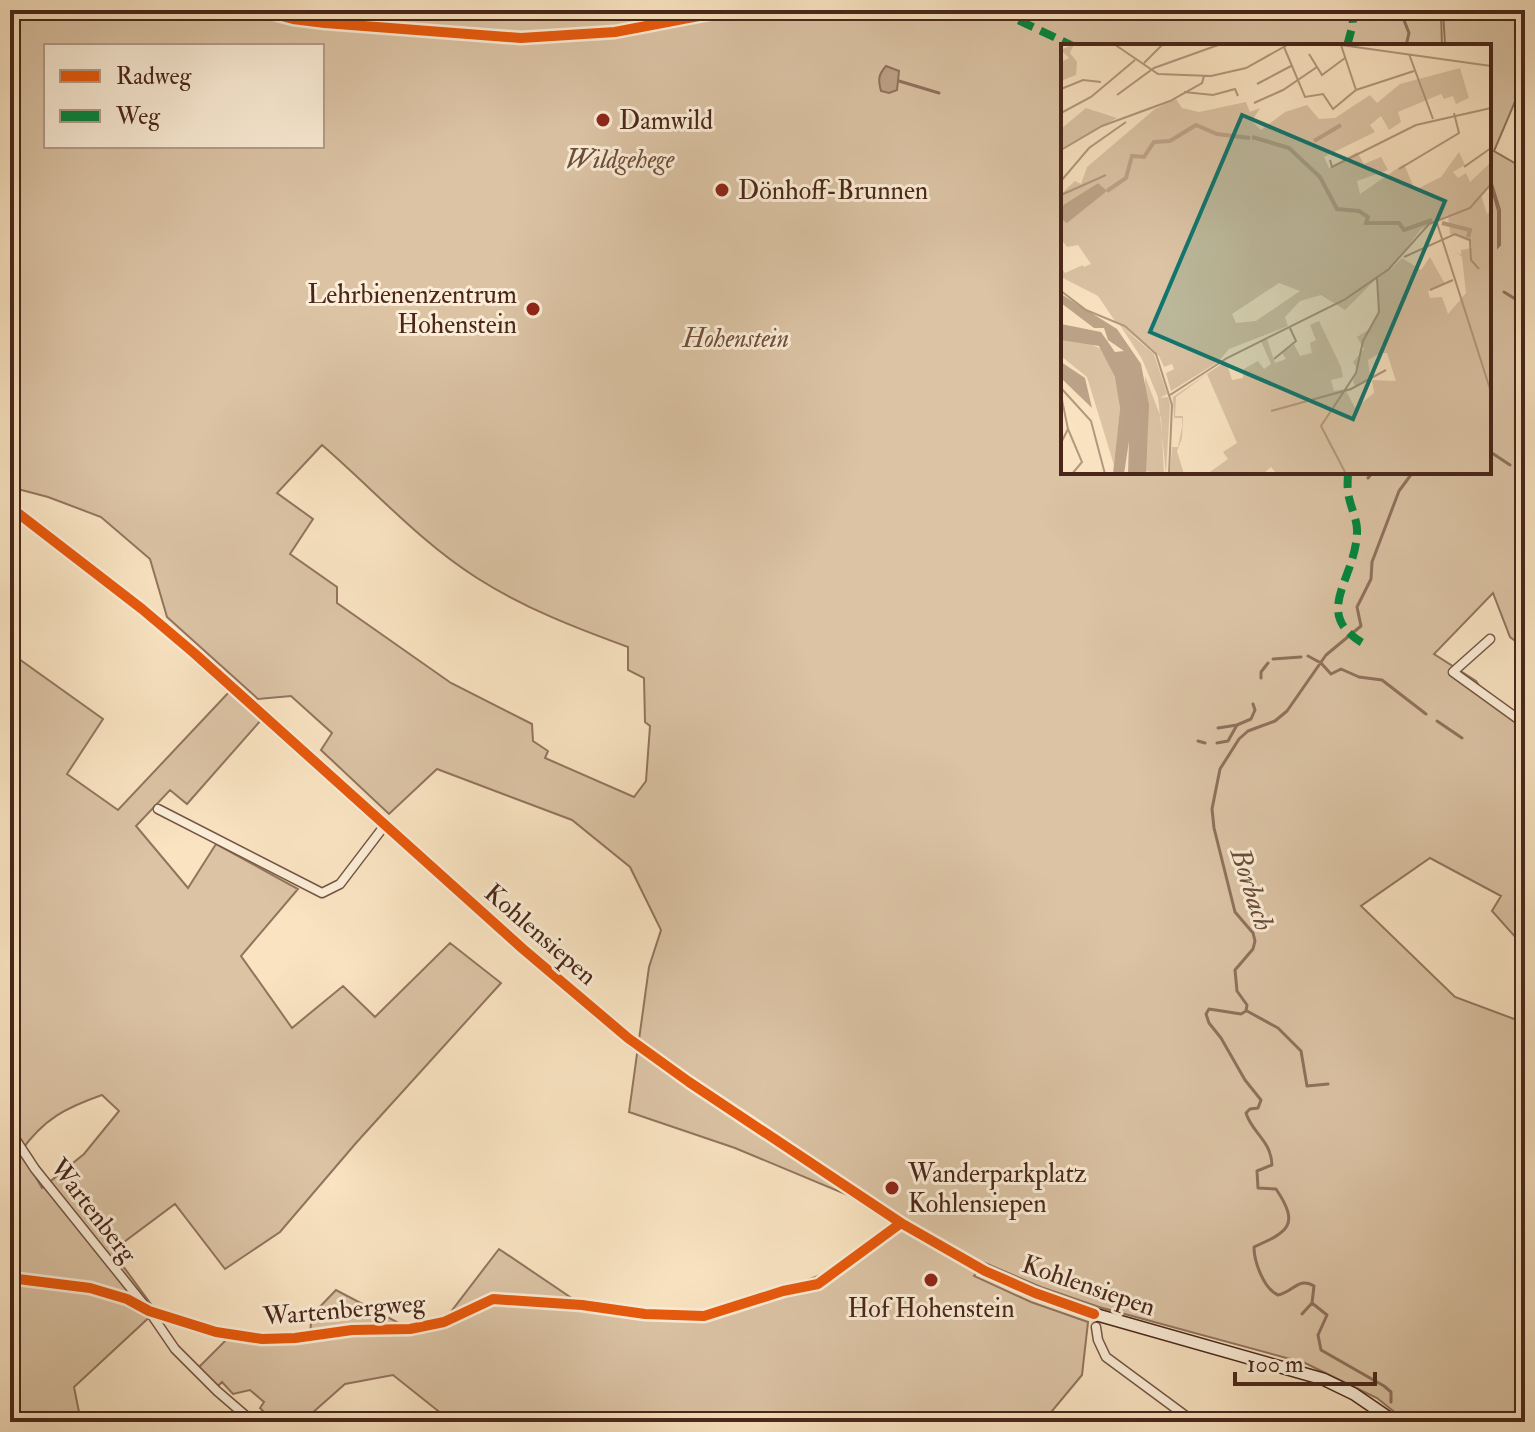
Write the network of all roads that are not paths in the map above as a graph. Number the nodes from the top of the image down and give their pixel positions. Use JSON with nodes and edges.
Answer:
{"nodes":[{"id":1,"x":10,"y":507,"type":"edge"},
{"id":2,"x":1490,"y":639,"type":"dead end"},
{"id":3,"x":1525,"y":724,"type":"edge"},
{"id":4,"x":158,"y":809,"type":"dead end"},
{"id":5,"x":385,"y":825,"type":"junction"},
{"id":6,"x":10,"y":1131,"type":"edge"},
{"id":7,"x":901,"y":1223,"type":"junction"},
{"id":8,"x":10,"y":1278,"type":"edge"},
{"id":9,"x":149,"y":1311,"type":"junction"},
{"id":10,"x":1096,"y":1327,"type":"dead end"},
{"id":11,"x":253,"y":1422,"type":"edge"},
{"id":12,"x":1194,"y":1422,"type":"edge"},
{"id":13,"x":1395,"y":1422,"type":"edge"}],
"edges":[{"from":1,"to":5,"type":"street","name":"Kohlensiepen"},
{"from":2,"to":3,"type":"street"},
{"from":4,"to":5,"type":"street"},
{"from":5,"to":7,"type":"street","name":"Kohlensiepen"},
{"from":6,"to":9,"type":"street","name":"Wartenberg"},
{"from":7,"to":9,"type":"street","name":"Wartenbergweg"},
{"from":7,"to":13,"type":"street","name":"Kohlensiepen"},
{"from":8,"to":9,"type":"street","name":"Wartenbergweg"},
{"from":9,"to":11,"type":"street"},
{"from":10,"to":12,"type":"street"}]}
